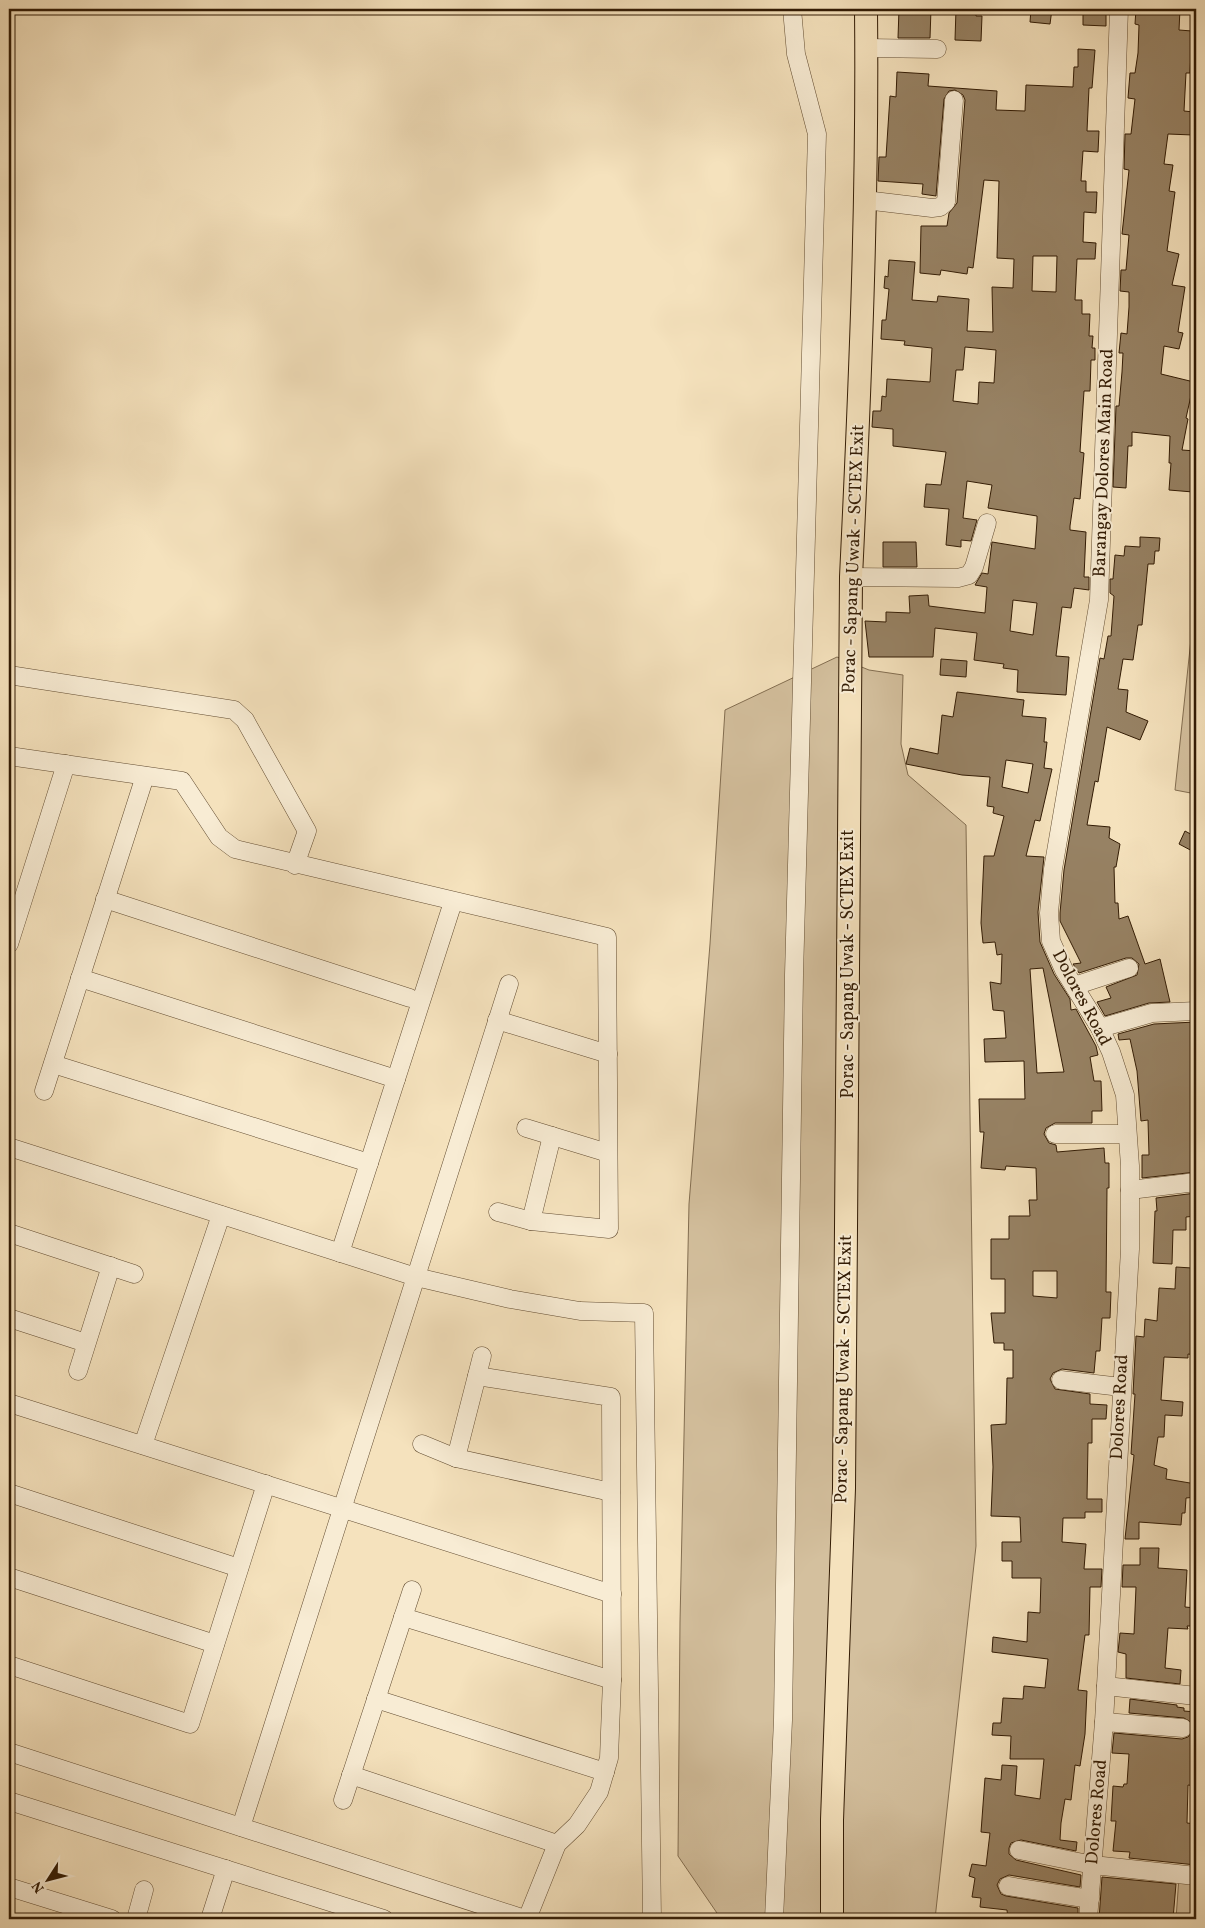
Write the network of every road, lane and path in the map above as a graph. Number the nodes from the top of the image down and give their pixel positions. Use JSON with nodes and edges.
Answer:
{"nodes":[{"id":1,"x":792,"y":9,"type":"edge"},
{"id":2,"x":866,"y":9,"type":"edge"},
{"id":3,"x":1120,"y":9,"type":"edge"},
{"id":4,"x":866,"y":48,"type":"junction"},
{"id":5,"x":937,"y":49,"type":"dead end"},
{"id":6,"x":954,"y":100,"type":"dead end"},
{"id":7,"x":865,"y":200,"type":"junction"},
{"id":8,"x":987,"y":523,"type":"dead end"},
{"id":9,"x":851,"y":577,"type":"junction"},
{"id":10,"x":9,"y":675,"type":"edge"},
{"id":11,"x":9,"y":756,"type":"edge"},
{"id":12,"x":66,"y":764,"type":"junction"},
{"id":13,"x":145,"y":776,"type":"junction"},
{"id":14,"x":295,"y":865,"type":"junction"},
{"id":15,"x":105,"y":899,"type":"junction"},
{"id":16,"x":453,"y":902,"type":"junction"},
{"id":17,"x":1049,"y":913,"type":"joint"},
{"id":18,"x":9,"y":944,"type":"edge"},
{"id":19,"x":1129,"y":968,"type":"dead end"},
{"id":20,"x":80,"y":978,"type":"junction"},
{"id":21,"x":509,"y":984,"type":"dead end"},
{"id":22,"x":1074,"y":986,"type":"junction"},
{"id":23,"x":410,"y":998,"type":"dead end"},
{"id":24,"x":1196,"y":1011,"type":"edge"},
{"id":25,"x":498,"y":1020,"type":"junction"},
{"id":26,"x":1100,"y":1028,"type":"junction"},
{"id":27,"x":608,"y":1054,"type":"junction"},
{"id":28,"x":52,"y":1064,"type":"junction"},
{"id":29,"x":396,"y":1079,"type":"junction"},
{"id":30,"x":44,"y":1091,"type":"dead end"},
{"id":31,"x":526,"y":1128,"type":"dead end"},
{"id":32,"x":1055,"y":1134,"type":"dead end"},
{"id":33,"x":1127,"y":1134,"type":"junction"},
{"id":34,"x":552,"y":1136,"type":"junction"},
{"id":35,"x":9,"y":1147,"type":"edge"},
{"id":36,"x":608,"y":1153,"type":"junction"},
{"id":37,"x":369,"y":1163,"type":"junction"},
{"id":38,"x":1196,"y":1182,"type":"edge"},
{"id":39,"x":1130,"y":1190,"type":"junction"},
{"id":40,"x":498,"y":1212,"type":"dead end"},
{"id":41,"x":221,"y":1215,"type":"junction"},
{"id":42,"x":531,"y":1221,"type":"junction"},
{"id":43,"x":9,"y":1233,"type":"edge"},
{"id":44,"x":340,"y":1253,"type":"junction"},
{"id":45,"x":111,"y":1266,"type":"junction"},
{"id":46,"x":134,"y":1274,"type":"dead end"},
{"id":47,"x":416,"y":1277,"type":"junction"},
{"id":48,"x":9,"y":1318,"type":"edge"},
{"id":49,"x":86,"y":1343,"type":"junction"},
{"id":50,"x":482,"y":1356,"type":"dead end"},
{"id":51,"x":78,"y":1371,"type":"dead end"},
{"id":52,"x":477,"y":1376,"type":"junction"},
{"id":53,"x":1061,"y":1380,"type":"dead end"},
{"id":54,"x":1121,"y":1387,"type":"junction"},
{"id":55,"x":9,"y":1402,"type":"edge"},
{"id":56,"x":422,"y":1444,"type":"dead end"},
{"id":57,"x":143,"y":1445,"type":"junction"},
{"id":58,"x":456,"y":1458,"type":"junction"},
{"id":59,"x":266,"y":1484,"type":"junction"},
{"id":60,"x":612,"y":1492,"type":"junction"},
{"id":61,"x":9,"y":1493,"type":"edge"},
{"id":62,"x":342,"y":1508,"type":"junction"},
{"id":63,"x":239,"y":1568,"type":"junction"},
{"id":64,"x":9,"y":1577,"type":"edge"},
{"id":65,"x":412,"y":1590,"type":"dead end"},
{"id":66,"x":612,"y":1594,"type":"junction"},
{"id":67,"x":403,"y":1617,"type":"junction"},
{"id":68,"x":215,"y":1644,"type":"junction"},
{"id":69,"x":9,"y":1665,"type":"edge"},
{"id":70,"x":612,"y":1680,"type":"junction"},
{"id":71,"x":1106,"y":1686,"type":"junction"},
{"id":72,"x":1196,"y":1696,"type":"edge"},
{"id":73,"x":376,"y":1698,"type":"junction"},
{"id":74,"x":1104,"y":1722,"type":"junction"},
{"id":75,"x":1183,"y":1728,"type":"dead end"},
{"id":76,"x":9,"y":1752,"type":"edge"},
{"id":77,"x":605,"y":1772,"type":"junction"},
{"id":78,"x":351,"y":1775,"type":"junction"},
{"id":79,"x":343,"y":1800,"type":"dead end"},
{"id":80,"x":9,"y":1801,"type":"edge"},
{"id":81,"x":241,"y":1827,"type":"junction"},
{"id":82,"x":557,"y":1844,"type":"junction"},
{"id":83,"x":1019,"y":1850,"type":"dead end"},
{"id":84,"x":1093,"y":1865,"type":"junction"},
{"id":85,"x":226,"y":1869,"type":"junction"},
{"id":86,"x":1196,"y":1876,"type":"edge"},
{"id":87,"x":1008,"y":1886,"type":"dead end"},
{"id":88,"x":9,"y":1887,"type":"edge"},
{"id":89,"x":144,"y":1890,"type":"dead end"},
{"id":90,"x":1090,"y":1899,"type":"junction"},
{"id":91,"x":112,"y":1919,"type":"edge"},
{"id":92,"x":136,"y":1919,"type":"edge"},
{"id":93,"x":210,"y":1919,"type":"edge"},
{"id":94,"x":384,"y":1919,"type":"edge"},
{"id":95,"x":526,"y":1919,"type":"edge"},
{"id":96,"x":652,"y":1919,"type":"edge"},
{"id":97,"x":774,"y":1919,"type":"edge"},
{"id":98,"x":832,"y":1919,"type":"edge"},
{"id":99,"x":1088,"y":1919,"type":"edge"}],
"edges":[{"from":1,"to":97,"type":"street"},
{"from":2,"to":4,"type":"main road","name":"Porac - Sapang Uwak - SCTEX Exit"},
{"from":3,"to":17,"type":"street","name":"Barangay Dolores Main Road"},
{"from":4,"to":5,"type":"street"},
{"from":4,"to":7,"type":"main road","name":"Porac - Sapang Uwak - SCTEX Exit"},
{"from":6,"to":7,"type":"street"},
{"from":7,"to":9,"type":"main road","name":"Porac - Sapang Uwak - SCTEX Exit"},
{"from":8,"to":9,"type":"street"},
{"from":9,"to":98,"type":"main road","name":"Porac - Sapang Uwak - SCTEX Exit"},
{"from":10,"to":14,"type":"street"},
{"from":11,"to":12,"type":"street"},
{"from":12,"to":13,"type":"street"},
{"from":12,"to":18,"type":"street"},
{"from":13,"to":14,"type":"street"},
{"from":13,"to":15,"type":"street"},
{"from":14,"to":16,"type":"street"},
{"from":15,"to":20,"type":"street"},
{"from":15,"to":23,"type":"street"},
{"from":16,"to":27,"type":"street"},
{"from":16,"to":29,"type":"street"},
{"from":17,"to":22,"type":"street","name":"Dolores Road"},
{"from":19,"to":22,"type":"street"},
{"from":20,"to":28,"type":"street"},
{"from":20,"to":29,"type":"street"},
{"from":21,"to":25,"type":"street"},
{"from":22,"to":26,"type":"street","name":"Dolores Road"},
{"from":24,"to":26,"type":"street"},
{"from":25,"to":27,"type":"street"},
{"from":25,"to":47,"type":"street"},
{"from":26,"to":33,"type":"street","name":"Dolores Road"},
{"from":27,"to":36,"type":"street"},
{"from":28,"to":30,"type":"street"},
{"from":28,"to":37,"type":"street"},
{"from":29,"to":37,"type":"street"},
{"from":31,"to":34,"type":"street"},
{"from":32,"to":33,"type":"street"},
{"from":33,"to":39,"type":"street","name":"Dolores Road"},
{"from":34,"to":36,"type":"street"},
{"from":34,"to":42,"type":"street"},
{"from":35,"to":41,"type":"street"},
{"from":36,"to":42,"type":"street"},
{"from":37,"to":44,"type":"street"},
{"from":38,"to":39,"type":"street"},
{"from":39,"to":54,"type":"street","name":"Dolores Road"},
{"from":40,"to":42,"type":"street"},
{"from":41,"to":44,"type":"street"},
{"from":41,"to":57,"type":"street"},
{"from":43,"to":45,"type":"street"},
{"from":44,"to":47,"type":"street"},
{"from":45,"to":46,"type":"street"},
{"from":45,"to":49,"type":"street"},
{"from":47,"to":62,"type":"street"},
{"from":47,"to":96,"type":"street"},
{"from":48,"to":49,"type":"street"},
{"from":49,"to":51,"type":"street"},
{"from":50,"to":52,"type":"street"},
{"from":52,"to":58,"type":"street"},
{"from":52,"to":60,"type":"street"},
{"from":53,"to":54,"type":"street"},
{"from":54,"to":71,"type":"street","name":"Dolores Road"},
{"from":55,"to":57,"type":"street"},
{"from":56,"to":58,"type":"street"},
{"from":57,"to":59,"type":"street"},
{"from":58,"to":60,"type":"street"},
{"from":59,"to":62,"type":"street"},
{"from":59,"to":63,"type":"street"},
{"from":60,"to":66,"type":"street"},
{"from":61,"to":63,"type":"street"},
{"from":62,"to":66,"type":"street"},
{"from":62,"to":81,"type":"street"},
{"from":63,"to":68,"type":"street"},
{"from":64,"to":68,"type":"street"},
{"from":65,"to":67,"type":"street"},
{"from":66,"to":70,"type":"street"},
{"from":67,"to":70,"type":"street"},
{"from":67,"to":73,"type":"street"},
{"from":68,"to":69,"type":"street"},
{"from":70,"to":77,"type":"street"},
{"from":71,"to":72,"type":"street"},
{"from":71,"to":74,"type":"street","name":"Dolores Road"},
{"from":73,"to":77,"type":"street"},
{"from":73,"to":78,"type":"street"},
{"from":74,"to":75,"type":"street"},
{"from":74,"to":84,"type":"street","name":"Dolores Road"},
{"from":76,"to":81,"type":"street"},
{"from":77,"to":82,"type":"street"},
{"from":78,"to":79,"type":"street"},
{"from":78,"to":82,"type":"street"},
{"from":80,"to":85,"type":"street"},
{"from":81,"to":95,"type":"street"},
{"from":82,"to":95,"type":"street"},
{"from":83,"to":84,"type":"street"},
{"from":84,"to":86,"type":"street"},
{"from":84,"to":90,"type":"street","name":"Dolores Road"},
{"from":85,"to":93,"type":"street"},
{"from":85,"to":94,"type":"street"},
{"from":87,"to":90,"type":"street"},
{"from":88,"to":91,"type":"street"},
{"from":89,"to":92,"type":"street"},
{"from":90,"to":99,"type":"street","name":"Dolores Road"}]}
